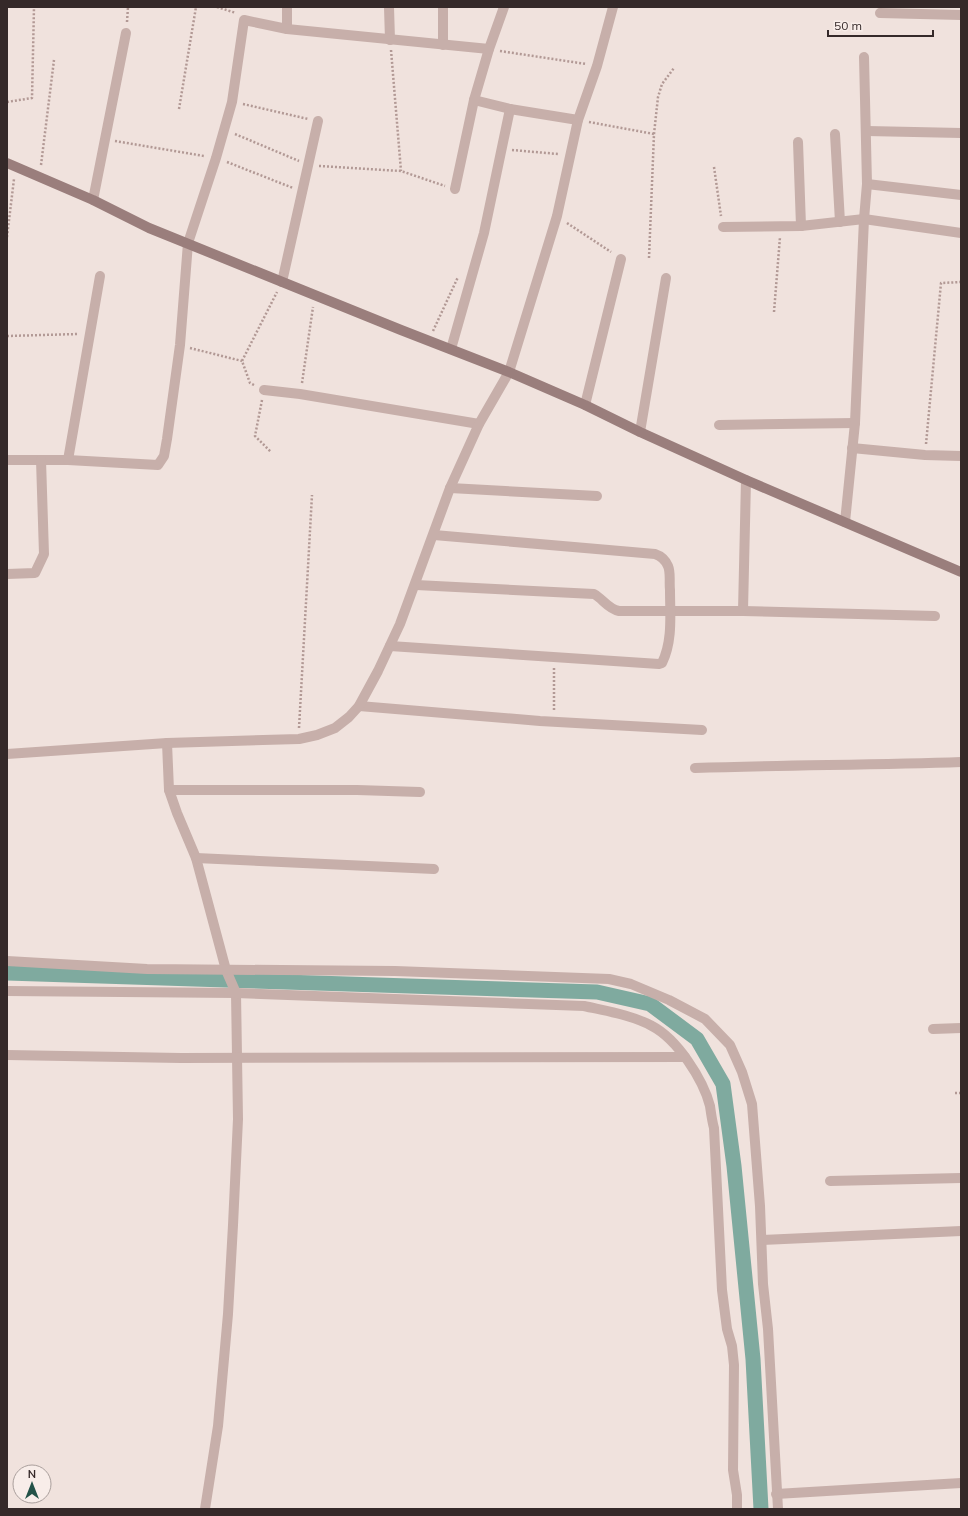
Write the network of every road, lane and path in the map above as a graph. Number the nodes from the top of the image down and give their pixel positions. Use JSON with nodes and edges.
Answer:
{"nodes":[{"id":1,"x":34,"y":7,"type":"edge"},
{"id":2,"x":128,"y":7,"type":"edge"},
{"id":3,"x":196,"y":7,"type":"edge"},
{"id":4,"x":218,"y":7,"type":"edge"},
{"id":5,"x":287,"y":7,"type":"edge"},
{"id":6,"x":389,"y":7,"type":"edge"},
{"id":7,"x":443,"y":7,"type":"edge"},
{"id":8,"x":504,"y":7,"type":"edge"},
{"id":9,"x":613,"y":7,"type":"edge"},
{"id":10,"x":880,"y":13,"type":"dead end"},
{"id":11,"x":961,"y":15,"type":"edge"},
{"id":12,"x":244,"y":20,"type":"junction"},
{"id":13,"x":288,"y":29,"type":"junction"},
{"id":14,"x":126,"y":32,"type":"joint"},
{"id":15,"x":390,"y":40,"type":"junction"},
{"id":16,"x":443,"y":45,"type":"junction"},
{"id":17,"x":489,"y":49,"type":"junction"},
{"id":18,"x":864,"y":57,"type":"dead end"},
{"id":19,"x":54,"y":60,"type":"dead end"},
{"id":20,"x":596,"y":66,"type":"junction"},
{"id":21,"x":674,"y":68,"type":"dead end"},
{"id":22,"x":474,"y":100,"type":"junction"},
{"id":23,"x":7,"y":102,"type":"edge"},
{"id":24,"x":232,"y":102,"type":"junction"},
{"id":25,"x":510,"y":109,"type":"junction"},
{"id":26,"x":179,"y":110,"type":"dead end"},
{"id":27,"x":578,"y":120,"type":"junction"},
{"id":28,"x":318,"y":121,"type":"joint"},
{"id":29,"x":224,"y":129,"type":"junction"},
{"id":30,"x":866,"y":131,"type":"junction"},
{"id":31,"x":961,"y":133,"type":"edge"},
{"id":32,"x":654,"y":134,"type":"junction"},
{"id":33,"x":835,"y":134,"type":"dead end"},
{"id":34,"x":106,"y":139,"type":"junction"},
{"id":35,"x":798,"y":142,"type":"dead end"},
{"id":36,"x":501,"y":149,"type":"junction"},
{"id":37,"x":571,"y":155,"type":"junction"},
{"id":38,"x":216,"y":158,"type":"junction"},
{"id":39,"x":11,"y":165,"type":"edge"},
{"id":40,"x":309,"y":165,"type":"junction"},
{"id":41,"x":714,"y":167,"type":"dead end"},
{"id":42,"x":401,"y":171,"type":"junction"},
{"id":43,"x":40,"y":177,"type":"junction"},
{"id":44,"x":867,"y":184,"type":"junction"},
{"id":45,"x":455,"y":189,"type":"joint"},
{"id":46,"x":302,"y":192,"type":"junction"},
{"id":47,"x":961,"y":195,"type":"edge"},
{"id":48,"x":93,"y":200,"type":"junction"},
{"id":49,"x":557,"y":216,"type":"junction"},
{"id":50,"x":864,"y":219,"type":"junction"},
{"id":51,"x":840,"y":222,"type":"junction"},
{"id":52,"x":801,"y":226,"type":"junction"},
{"id":53,"x":723,"y":227,"type":"joint"},
{"id":54,"x":781,"y":227,"type":"junction"},
{"id":55,"x":961,"y":234,"type":"edge"},
{"id":56,"x":7,"y":236,"type":"edge"},
{"id":57,"x":188,"y":243,"type":"junction"},
{"id":58,"x":649,"y":258,"type":"dead end"},
{"id":59,"x":621,"y":259,"type":"joint"},
{"id":60,"x":461,"y":271,"type":"dead end"},
{"id":61,"x":100,"y":276,"type":"dead end"},
{"id":62,"x":666,"y":278,"type":"dead end"},
{"id":63,"x":282,"y":282,"type":"junction"},
{"id":64,"x":961,"y":282,"type":"edge"},
{"id":65,"x":315,"y":295,"type":"junction"},
{"id":66,"x":774,"y":312,"type":"dead end"},
{"id":67,"x":91,"y":333,"type":"junction"},
{"id":68,"x":7,"y":336,"type":"edge"},
{"id":69,"x":429,"y":340,"type":"junction"},
{"id":70,"x":180,"y":345,"type":"junction"},
{"id":71,"x":451,"y":349,"type":"junction"},
{"id":72,"x":242,"y":361,"type":"junction"},
{"id":73,"x":509,"y":372,"type":"junction"},
{"id":74,"x":264,"y":390,"type":"junction"},
{"id":75,"x":300,"y":394,"type":"junction"},
{"id":76,"x":585,"y":405,"type":"junction"},
{"id":77,"x":855,"y":422,"type":"junction"},
{"id":78,"x":480,"y":424,"type":"junction"},
{"id":79,"x":719,"y":425,"type":"dead end"},
{"id":80,"x":640,"y":432,"type":"junction"},
{"id":81,"x":852,"y":448,"type":"junction"},
{"id":82,"x":271,"y":452,"type":"dead end"},
{"id":83,"x":925,"y":455,"type":"junction"},
{"id":84,"x":961,"y":456,"type":"edge"},
{"id":85,"x":7,"y":460,"type":"edge"},
{"id":86,"x":41,"y":460,"type":"junction"},
{"id":87,"x":68,"y":460,"type":"junction"},
{"id":88,"x":746,"y":480,"type":"junction"},
{"id":89,"x":450,"y":488,"type":"junction"},
{"id":90,"x":312,"y":495,"type":"dead end"},
{"id":91,"x":597,"y":496,"type":"dead end"},
{"id":92,"x":845,"y":522,"type":"junction"},
{"id":93,"x":434,"y":535,"type":"junction"},
{"id":94,"x":961,"y":572,"type":"edge"},
{"id":95,"x":7,"y":574,"type":"edge"},
{"id":96,"x":416,"y":585,"type":"junction"},
{"id":97,"x":670,"y":611,"type":"junction"},
{"id":98,"x":743,"y":611,"type":"junction"},
{"id":99,"x":935,"y":616,"type":"dead end"},
{"id":100,"x":390,"y":646,"type":"junction"},
{"id":101,"x":554,"y":658,"type":"junction"},
{"id":102,"x":359,"y":706,"type":"junction"},
{"id":103,"x":554,"y":721,"type":"junction"},
{"id":104,"x":702,"y":730,"type":"dead end"},
{"id":105,"x":299,"y":739,"type":"junction"},
{"id":106,"x":167,"y":744,"type":"junction"},
{"id":107,"x":7,"y":754,"type":"edge"},
{"id":108,"x":961,"y":762,"type":"edge"},
{"id":109,"x":695,"y":768,"type":"dead end"},
{"id":110,"x":169,"y":790,"type":"junction"},
{"id":111,"x":420,"y":792,"type":"dead end"},
{"id":112,"x":196,"y":858,"type":"junction"},
{"id":113,"x":434,"y":869,"type":"dead end"},
{"id":114,"x":7,"y":961,"type":"edge"},
{"id":115,"x":226,"y":970,"type":"junction"},
{"id":116,"x":7,"y":991,"type":"edge"},
{"id":117,"x":236,"y":993,"type":"junction"},
{"id":118,"x":961,"y":1028,"type":"edge"},
{"id":119,"x":933,"y":1029,"type":"dead end"},
{"id":120,"x":7,"y":1055,"type":"edge"},
{"id":121,"x":685,"y":1056,"type":"junction"},
{"id":122,"x":238,"y":1057,"type":"junction"},
{"id":123,"x":955,"y":1093,"type":"dead end"},
{"id":124,"x":961,"y":1093,"type":"edge"},
{"id":125,"x":961,"y":1178,"type":"edge"},
{"id":126,"x":830,"y":1181,"type":"dead end"},
{"id":127,"x":961,"y":1231,"type":"edge"},
{"id":128,"x":762,"y":1240,"type":"junction"},
{"id":129,"x":961,"y":1483,"type":"edge"},
{"id":130,"x":776,"y":1494,"type":"junction"},
{"id":131,"x":205,"y":1509,"type":"edge"},
{"id":132,"x":737,"y":1509,"type":"edge"},
{"id":133,"x":778,"y":1509,"type":"edge"}],
"edges":[{"from":1,"to":23,"type":"path"},
{"from":2,"to":14,"type":"path"},
{"from":3,"to":26,"type":"path"},
{"from":4,"to":12,"type":"path"},
{"from":5,"to":13,"type":"street"},
{"from":6,"to":15,"type":"street"},
{"from":7,"to":16,"type":"street"},
{"from":8,"to":17,"type":"street"},
{"from":9,"to":20,"type":"street"},
{"from":10,"to":11,"type":"street"},
{"from":12,"to":13,"type":"street"},
{"from":12,"to":24,"type":"street"},
{"from":13,"to":15,"type":"street"},
{"from":14,"to":34,"type":"street"},
{"from":15,"to":16,"type":"street"},
{"from":15,"to":42,"type":"path"},
{"from":16,"to":17,"type":"street"},
{"from":17,"to":20,"type":"path"},
{"from":17,"to":22,"type":"street"},
{"from":18,"to":30,"type":"street"},
{"from":19,"to":43,"type":"path"},
{"from":20,"to":27,"type":"street"},
{"from":21,"to":32,"type":"path"},
{"from":22,"to":25,"type":"street"},
{"from":22,"to":45,"type":"street"},
{"from":24,"to":28,"type":"path"},
{"from":24,"to":29,"type":"street"},
{"from":25,"to":27,"type":"street"},
{"from":25,"to":36,"type":"street"},
{"from":27,"to":32,"type":"path"},
{"from":27,"to":37,"type":"street"},
{"from":28,"to":40,"type":"street"},
{"from":29,"to":38,"type":"street"},
{"from":29,"to":40,"type":"path"},
{"from":30,"to":31,"type":"street"},
{"from":30,"to":44,"type":"street"},
{"from":32,"to":58,"type":"path"},
{"from":33,"to":51,"type":"street"},
{"from":34,"to":38,"type":"path"},
{"from":34,"to":48,"type":"street"},
{"from":35,"to":52,"type":"street"},
{"from":36,"to":37,"type":"path"},
{"from":36,"to":71,"type":"street"},
{"from":37,"to":49,"type":"street"},
{"from":38,"to":46,"type":"path"},
{"from":38,"to":57,"type":"street"},
{"from":39,"to":43,"type":"street"},
{"from":39,"to":56,"type":"path"},
{"from":40,"to":42,"type":"path"},
{"from":40,"to":46,"type":"street"},
{"from":41,"to":53,"type":"path"},
{"from":42,"to":45,"type":"path"},
{"from":43,"to":48,"type":"street"},
{"from":44,"to":47,"type":"street"},
{"from":44,"to":50,"type":"street"},
{"from":46,"to":63,"type":"street"},
{"from":48,"to":57,"type":"street"},
{"from":49,"to":59,"type":"path"},
{"from":49,"to":73,"type":"street"},
{"from":50,"to":51,"type":"street"},
{"from":50,"to":55,"type":"street"},
{"from":50,"to":77,"type":"street"},
{"from":51,"to":52,"type":"street"},
{"from":52,"to":54,"type":"street"},
{"from":53,"to":54,"type":"street"},
{"from":54,"to":66,"type":"path"},
{"from":57,"to":63,"type":"street"},
{"from":57,"to":70,"type":"street"},
{"from":59,"to":76,"type":"street"},
{"from":60,"to":69,"type":"path"},
{"from":61,"to":67,"type":"street"},
{"from":62,"to":80,"type":"street"},
{"from":63,"to":65,"type":"street"},
{"from":63,"to":72,"type":"path"},
{"from":64,"to":83,"type":"path"},
{"from":65,"to":69,"type":"street"},
{"from":65,"to":75,"type":"path"},
{"from":67,"to":68,"type":"path"},
{"from":67,"to":87,"type":"street"},
{"from":69,"to":71,"type":"street"},
{"from":70,"to":72,"type":"path"},
{"from":70,"to":87,"type":"street"},
{"from":71,"to":73,"type":"street"},
{"from":72,"to":74,"type":"path"},
{"from":73,"to":76,"type":"street"},
{"from":73,"to":78,"type":"street"},
{"from":74,"to":75,"type":"street"},
{"from":74,"to":82,"type":"path"},
{"from":75,"to":78,"type":"street"},
{"from":76,"to":80,"type":"street"},
{"from":77,"to":79,"type":"street"},
{"from":77,"to":81,"type":"street"},
{"from":78,"to":89,"type":"street"},
{"from":80,"to":88,"type":"street"},
{"from":81,"to":83,"type":"street"},
{"from":81,"to":92,"type":"street"},
{"from":83,"to":84,"type":"street"},
{"from":85,"to":86,"type":"street"},
{"from":86,"to":87,"type":"street"},
{"from":86,"to":95,"type":"street"},
{"from":88,"to":92,"type":"street"},
{"from":88,"to":98,"type":"street"},
{"from":89,"to":91,"type":"street"},
{"from":89,"to":93,"type":"street"},
{"from":90,"to":105,"type":"path"},
{"from":92,"to":94,"type":"street"},
{"from":93,"to":96,"type":"street"},
{"from":93,"to":97,"type":"street"},
{"from":96,"to":97,"type":"street"},
{"from":96,"to":100,"type":"street"},
{"from":97,"to":98,"type":"street"},
{"from":97,"to":101,"type":"street"},
{"from":98,"to":99,"type":"street"},
{"from":100,"to":101,"type":"street"},
{"from":100,"to":102,"type":"street"},
{"from":101,"to":103,"type":"path"},
{"from":102,"to":103,"type":"street"},
{"from":102,"to":105,"type":"street"},
{"from":103,"to":104,"type":"street"},
{"from":105,"to":106,"type":"street"},
{"from":106,"to":107,"type":"street"},
{"from":106,"to":110,"type":"street"},
{"from":108,"to":109,"type":"street"},
{"from":110,"to":111,"type":"street"},
{"from":110,"to":112,"type":"street"},
{"from":112,"to":113,"type":"street"},
{"from":112,"to":115,"type":"street"},
{"from":114,"to":115,"type":"street"},
{"from":115,"to":117,"type":"street"},
{"from":115,"to":128,"type":"street"},
{"from":116,"to":117,"type":"street"},
{"from":117,"to":121,"type":"street"},
{"from":117,"to":122,"type":"street"},
{"from":118,"to":119,"type":"street"},
{"from":120,"to":122,"type":"street"},
{"from":121,"to":122,"type":"street"},
{"from":121,"to":132,"type":"street"},
{"from":122,"to":131,"type":"street"},
{"from":123,"to":124,"type":"path"},
{"from":125,"to":126,"type":"street"},
{"from":127,"to":128,"type":"street"},
{"from":128,"to":130,"type":"street"},
{"from":129,"to":130,"type":"street"},
{"from":130,"to":133,"type":"street"}]}
